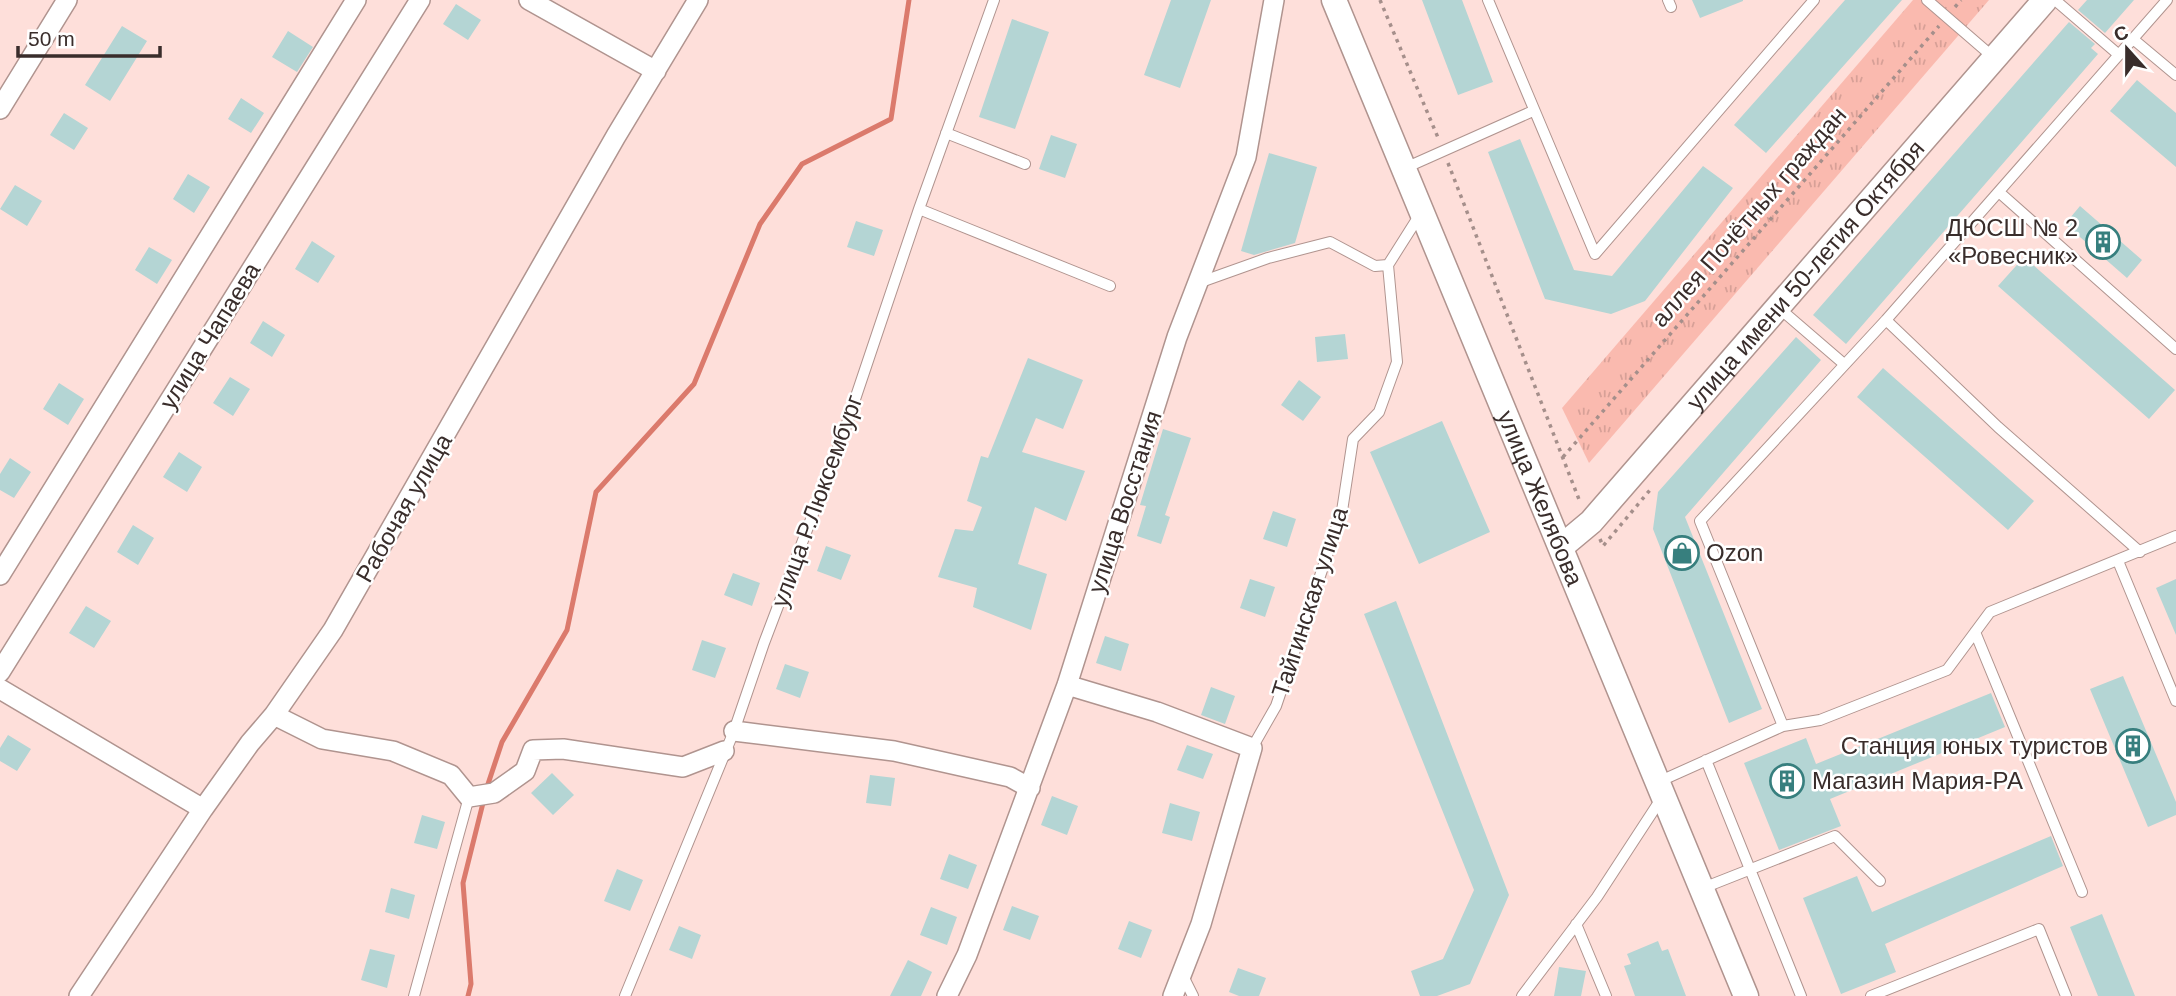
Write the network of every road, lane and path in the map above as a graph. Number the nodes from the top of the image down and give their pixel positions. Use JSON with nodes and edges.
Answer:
{"nodes":[{"id":1,"x":67,"y":0,"type":"edge"},
{"id":2,"x":356,"y":0,"type":"edge"},
{"id":3,"x":420,"y":0,"type":"edge"},
{"id":4,"x":529,"y":0,"type":"edge"},
{"id":5,"x":698,"y":0,"type":"edge"},
{"id":6,"x":994,"y":0,"type":"edge"},
{"id":7,"x":1274,"y":0,"type":"edge"},
{"id":8,"x":1334,"y":0,"type":"edge"},
{"id":9,"x":1380,"y":0,"type":"edge"},
{"id":10,"x":1488,"y":0,"type":"edge"},
{"id":11,"x":1814,"y":0,"type":"edge"},
{"id":12,"x":1927,"y":0,"type":"edge"},
{"id":13,"x":1961,"y":0,"type":"edge"},
{"id":14,"x":2045,"y":0,"type":"edge"},
{"id":15,"x":2055,"y":0,"type":"edge"},
{"id":16,"x":2167,"y":0,"type":"edge"},
{"id":17,"x":1947,"y":17,"type":"junction"},
{"id":18,"x":2133,"y":39,"type":"junction"},
{"id":19,"x":2119,"y":55,"type":"junction"},
{"id":20,"x":1995,"y":59,"type":"junction"},
{"id":21,"x":656,"y":71,"type":"junction"},
{"id":22,"x":2176,"y":75,"type":"edge"},
{"id":23,"x":0,"y":109,"type":"edge"},
{"id":24,"x":1533,"y":111,"type":"junction"},
{"id":25,"x":946,"y":133,"type":"junction"},
{"id":26,"x":1444,"y":152,"type":"junction"},
{"id":27,"x":1026,"y":164,"type":"dead end"},
{"id":28,"x":1404,"y":169,"type":"junction"},
{"id":29,"x":2000,"y":193,"type":"junction"},
{"id":30,"x":919,"y":209,"type":"junction"},
{"id":31,"x":1421,"y":213,"type":"junction"},
{"id":32,"x":1388,"y":265,"type":"junction"},
{"id":33,"x":1198,"y":283,"type":"junction"},
{"id":34,"x":1110,"y":286,"type":"dead end"},
{"id":35,"x":1779,"y":308,"type":"junction"},
{"id":36,"x":1886,"y":320,"type":"junction"},
{"id":37,"x":2176,"y":349,"type":"edge"},
{"id":38,"x":1844,"y":363,"type":"junction"},
{"id":39,"x":1563,"y":457,"type":"junction"},
{"id":40,"x":1591,"y":522,"type":"junction"},
{"id":41,"x":2176,"y":536,"type":"edge"},
{"id":42,"x":1603,"y":546,"type":"dead end"},
{"id":43,"x":1561,"y":547,"type":"junction"},
{"id":44,"x":2140,"y":552,"type":"junction"},
{"id":45,"x":2118,"y":561,"type":"junction"},
{"id":46,"x":0,"y":575,"type":"edge"},
{"id":47,"x":1975,"y":632,"type":"junction"},
{"id":48,"x":0,"y":672,"type":"edge"},
{"id":49,"x":1067,"y":685,"type":"junction"},
{"id":50,"x":0,"y":689,"type":"edge"},
{"id":51,"x":2176,"y":701,"type":"edge"},
{"id":52,"x":275,"y":715,"type":"junction"},
{"id":53,"x":1783,"y":726,"type":"junction"},
{"id":54,"x":734,"y":731,"type":"junction"},
{"id":55,"x":1252,"y":748,"type":"junction"},
{"id":56,"x":724,"y":751,"type":"junction"},
{"id":57,"x":1706,"y":760,"type":"junction"},
{"id":58,"x":1030,"y":788,"type":"junction"},
{"id":59,"x":1660,"y":788,"type":"junction"},
{"id":60,"x":469,"y":797,"type":"junction"},
{"id":61,"x":203,"y":809,"type":"junction"},
{"id":62,"x":1751,"y":870,"type":"junction"},
{"id":63,"x":1880,"y":881,"type":"dead end"},
{"id":64,"x":1703,"y":889,"type":"junction"},
{"id":65,"x":2082,"y":892,"type":"dead end"},
{"id":66,"x":1576,"y":924,"type":"junction"},
{"id":67,"x":1182,"y":974,"type":"junction"},
{"id":68,"x":1895,"y":992,"type":"edge"},
{"id":69,"x":79,"y":996,"type":"edge"},
{"id":70,"x":414,"y":996,"type":"edge"},
{"id":71,"x":625,"y":996,"type":"edge"},
{"id":72,"x":947,"y":996,"type":"edge"},
{"id":73,"x":1173,"y":996,"type":"edge"},
{"id":74,"x":1193,"y":996,"type":"edge"},
{"id":75,"x":1522,"y":996,"type":"edge"},
{"id":76,"x":1606,"y":996,"type":"edge"},
{"id":77,"x":1746,"y":996,"type":"edge"},
{"id":78,"x":1801,"y":996,"type":"edge"},
{"id":79,"x":1871,"y":996,"type":"edge"},
{"id":80,"x":2066,"y":996,"type":"edge"}],
"edges":[{"from":1,"to":23,"type":"street"},
{"from":2,"to":46,"type":"street"},
{"from":3,"to":48,"type":"street","name":"улица Чапаева"},
{"from":4,"to":21,"type":"street"},
{"from":5,"to":21,"type":"street","name":"Рабочая улица"},
{"from":6,"to":25,"type":"lane","name":"улица Р.Люксембург"},
{"from":7,"to":33,"type":"street","name":"улица Восстания"},
{"from":8,"to":28,"type":"street","name":"улица Желябова"},
{"from":9,"to":26,"type":"path"},
{"from":10,"to":24,"type":"lane"},
{"from":11,"to":24,"type":"lane"},
{"from":12,"to":17,"type":"lane"},
{"from":13,"to":17,"type":"path","name":"аллея Почётных граждан"},
{"from":14,"to":20,"type":"street","name":"улица имени 50-летия Октября"},
{"from":15,"to":19,"type":"lane"},
{"from":16,"to":18,"type":"lane"},
{"from":17,"to":20,"type":"lane"},
{"from":17,"to":39,"type":"path","name":"аллея Почётных граждан"},
{"from":18,"to":19,"type":"lane"},
{"from":18,"to":22,"type":"lane"},
{"from":19,"to":29,"type":"lane"},
{"from":20,"to":35,"type":"street","name":"улица имени 50-летия Октября"},
{"from":21,"to":52,"type":"street","name":"Рабочая улица"},
{"from":24,"to":26,"type":"lane"},
{"from":25,"to":27,"type":"lane"},
{"from":25,"to":30,"type":"lane","name":"улица Р.Люксембург"},
{"from":26,"to":28,"type":"lane"},
{"from":26,"to":39,"type":"path"},
{"from":28,"to":31,"type":"street","name":"улица Желябова"},
{"from":29,"to":36,"type":"lane"},
{"from":29,"to":37,"type":"lane"},
{"from":30,"to":34,"type":"lane"},
{"from":30,"to":54,"type":"lane","name":"улица Р.Люксембург"},
{"from":31,"to":32,"type":"lane"},
{"from":31,"to":43,"type":"street","name":"улица Желябова"},
{"from":32,"to":33,"type":"lane"},
{"from":32,"to":55,"type":"lane","name":"Тайгинская улица"},
{"from":33,"to":49,"type":"street","name":"улица Восстания"},
{"from":35,"to":38,"type":"lane"},
{"from":35,"to":40,"type":"street","name":"улица имени 50-летия Октября"},
{"from":36,"to":38,"type":"lane"},
{"from":36,"to":44,"type":"lane"},
{"from":38,"to":53,"type":"lane"},
{"from":39,"to":40,"type":"path"},
{"from":40,"to":42,"type":"path"},
{"from":40,"to":43,"type":"street","name":"улица имени 50-летия Октября"},
{"from":41,"to":44,"type":"lane"},
{"from":43,"to":59,"type":"street","name":"улица Желябова"},
{"from":44,"to":45,"type":"lane"},
{"from":45,"to":47,"type":"lane"},
{"from":45,"to":51,"type":"lane"},
{"from":47,"to":53,"type":"lane"},
{"from":47,"to":65,"type":"lane"},
{"from":49,"to":55,"type":"street"},
{"from":49,"to":58,"type":"street","name":"улица Восстания"},
{"from":50,"to":61,"type":"street"},
{"from":52,"to":60,"type":"street"},
{"from":52,"to":61,"type":"street","name":"Рабочая улица"},
{"from":53,"to":57,"type":"lane"},
{"from":54,"to":56,"type":"lane","name":"улица Р.Люксембург"},
{"from":54,"to":58,"type":"street"},
{"from":55,"to":67,"type":"street","name":"Тайгинская улица"},
{"from":56,"to":60,"type":"street"},
{"from":56,"to":71,"type":"lane","name":"улица Р.Люксембург"},
{"from":57,"to":59,"type":"lane"},
{"from":57,"to":62,"type":"lane"},
{"from":58,"to":72,"type":"street","name":"улица Восстания"},
{"from":59,"to":64,"type":"street","name":"улица Желябова"},
{"from":59,"to":66,"type":"lane"},
{"from":60,"to":70,"type":"lane"},
{"from":61,"to":69,"type":"street","name":"Рабочая улица"},
{"from":62,"to":63,"type":"lane"},
{"from":62,"to":64,"type":"lane"},
{"from":62,"to":78,"type":"lane"},
{"from":64,"to":77,"type":"street","name":"улица Желябова"},
{"from":66,"to":75,"type":"lane"},
{"from":66,"to":76,"type":"lane"},
{"from":67,"to":73,"type":"street","name":"Тайгинская улица"},
{"from":67,"to":74,"type":"lane"},
{"from":68,"to":79,"type":"lane"},
{"from":68,"to":80,"type":"lane"}]}
